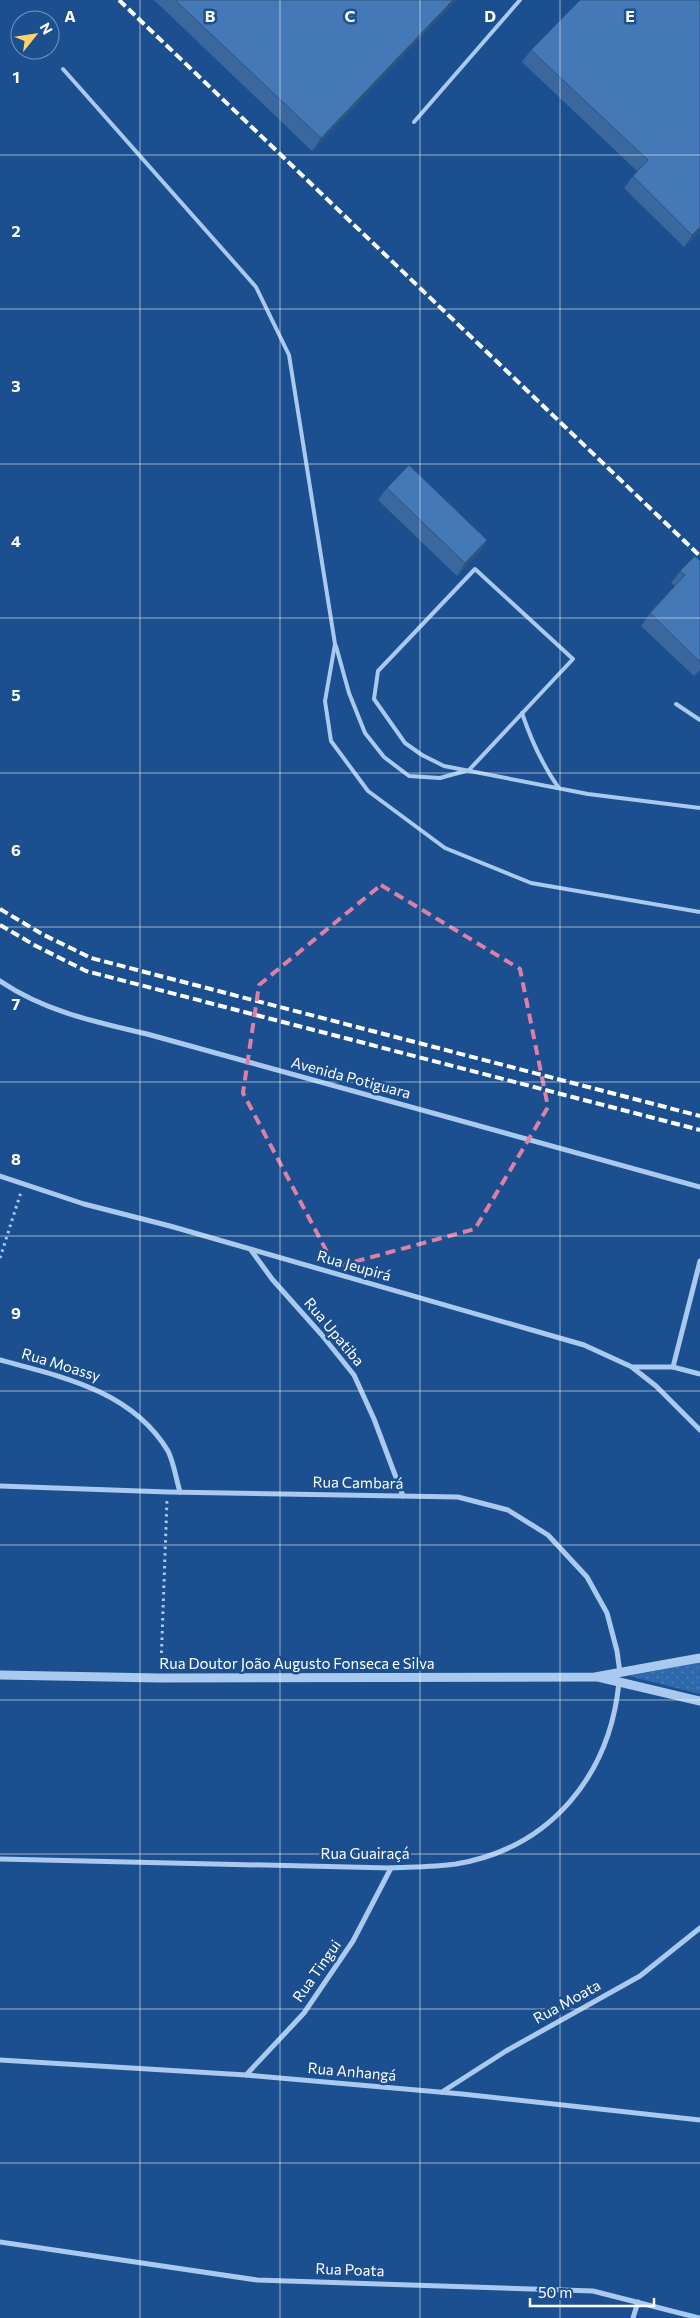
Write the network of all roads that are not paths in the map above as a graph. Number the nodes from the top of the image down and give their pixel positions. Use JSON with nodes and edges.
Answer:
{"nodes":[{"id":1,"x":520,"y":0,"type":"edge"},
{"id":2,"x":63,"y":70,"type":"dead end"},
{"id":3,"x":414,"y":122,"type":"dead end"},
{"id":4,"x":335,"y":644,"type":"junction"},
{"id":5,"x":676,"y":704,"type":"dead end"},
{"id":6,"x":522,"y":713,"type":"junction"},
{"id":7,"x":700,"y":720,"type":"edge"},
{"id":8,"x":469,"y":770,"type":"junction"},
{"id":9,"x":558,"y":788,"type":"junction"},
{"id":10,"x":700,"y":808,"type":"edge"},
{"id":11,"x":700,"y":912,"type":"edge"},
{"id":12,"x":0,"y":981,"type":"edge"},
{"id":13,"x":0,"y":1176,"type":"edge"},
{"id":14,"x":700,"y":1187,"type":"edge"},
{"id":15,"x":251,"y":1249,"type":"junction"},
{"id":16,"x":700,"y":1261,"type":"edge"},
{"id":17,"x":0,"y":1360,"type":"edge"},
{"id":18,"x":632,"y":1367,"type":"junction"},
{"id":19,"x":673,"y":1367,"type":"junction"},
{"id":20,"x":700,"y":1374,"type":"edge"},
{"id":21,"x":700,"y":1430,"type":"edge"},
{"id":22,"x":0,"y":1486,"type":"edge"},
{"id":23,"x":180,"y":1492,"type":"junction"},
{"id":24,"x":403,"y":1496,"type":"junction"},
{"id":25,"x":700,"y":1658,"type":"edge"},
{"id":26,"x":620,"y":1672,"type":"junction"},
{"id":27,"x":0,"y":1675,"type":"edge"},
{"id":28,"x":595,"y":1677,"type":"junction"},
{"id":29,"x":619,"y":1683,"type":"junction"},
{"id":30,"x":700,"y":1701,"type":"edge"},
{"id":31,"x":0,"y":1859,"type":"edge"},
{"id":32,"x":391,"y":1868,"type":"junction"},
{"id":33,"x":700,"y":1928,"type":"edge"},
{"id":34,"x":0,"y":2060,"type":"edge"},
{"id":35,"x":246,"y":2075,"type":"junction"},
{"id":36,"x":442,"y":2092,"type":"junction"},
{"id":37,"x":700,"y":2120,"type":"edge"},
{"id":38,"x":0,"y":2242,"type":"edge"},
{"id":39,"x":638,"y":2302,"type":"junction"},
{"id":40,"x":633,"y":2318,"type":"edge"},
{"id":41,"x":699,"y":2318,"type":"edge"}],
"edges":[{"from":1,"to":3,"type":"lane"},
{"from":2,"to":4,"type":"lane"},
{"from":4,"to":8,"type":"lane"},
{"from":4,"to":11,"type":"lane"},
{"from":5,"to":7,"type":"lane"},
{"from":6,"to":8,"type":"lane"},
{"from":6,"to":8,"type":"lane"},
{"from":6,"to":9,"type":"lane"},
{"from":8,"to":9,"type":"lane"},
{"from":9,"to":10,"type":"lane"},
{"from":12,"to":14,"type":"street","name":"Avenida Potiguara"},
{"from":13,"to":15,"type":"street","name":"Rua Jeupirá"},
{"from":15,"to":18,"type":"street","name":"Rua Jeupirá"},
{"from":15,"to":24,"type":"street","name":"Rua Upatiba"},
{"from":16,"to":19,"type":"street"},
{"from":17,"to":23,"type":"street","name":"Rua Moassy"},
{"from":18,"to":19,"type":"street","name":"Rua Jeupirá"},
{"from":18,"to":21,"type":"street"},
{"from":19,"to":20,"type":"street","name":"Rua Jeupirá"},
{"from":22,"to":23,"type":"street","name":"Rua Cambará"},
{"from":23,"to":24,"type":"street","name":"Rua Cambará"},
{"from":24,"to":26,"type":"street","name":"Rua Cambará"},
{"from":25,"to":26,"type":"street","name":"Rua Doutor João Augusto Fonseca e Silva"},
{"from":26,"to":28,"type":"street","name":"Rua Doutor João Augusto Fonseca e Silva"},
{"from":26,"to":29,"type":"street","name":"Rua Guairaçá"},
{"from":27,"to":28,"type":"street","name":"Rua Doutor João Augusto Fonseca e Silva"},
{"from":28,"to":29,"type":"street","name":"Rua Doutor João Augusto Fonseca e Silva"},
{"from":29,"to":30,"type":"street","name":"Rua Doutor João Augusto Fonseca e Silva"},
{"from":29,"to":32,"type":"street","name":"Rua Guairaçá"},
{"from":31,"to":32,"type":"street","name":"Rua Guairaçá"},
{"from":32,"to":35,"type":"street","name":"Rua Tingui"},
{"from":33,"to":36,"type":"street","name":"Rua Moata"},
{"from":34,"to":35,"type":"street","name":"Rua Anhangá"},
{"from":35,"to":36,"type":"street","name":"Rua Anhangá"},
{"from":36,"to":37,"type":"street","name":"Rua Anhangá"},
{"from":38,"to":39,"type":"street","name":"Rua Poata"},
{"from":39,"to":40,"type":"street"},
{"from":39,"to":41,"type":"street","name":"Rua Poata"}]}
